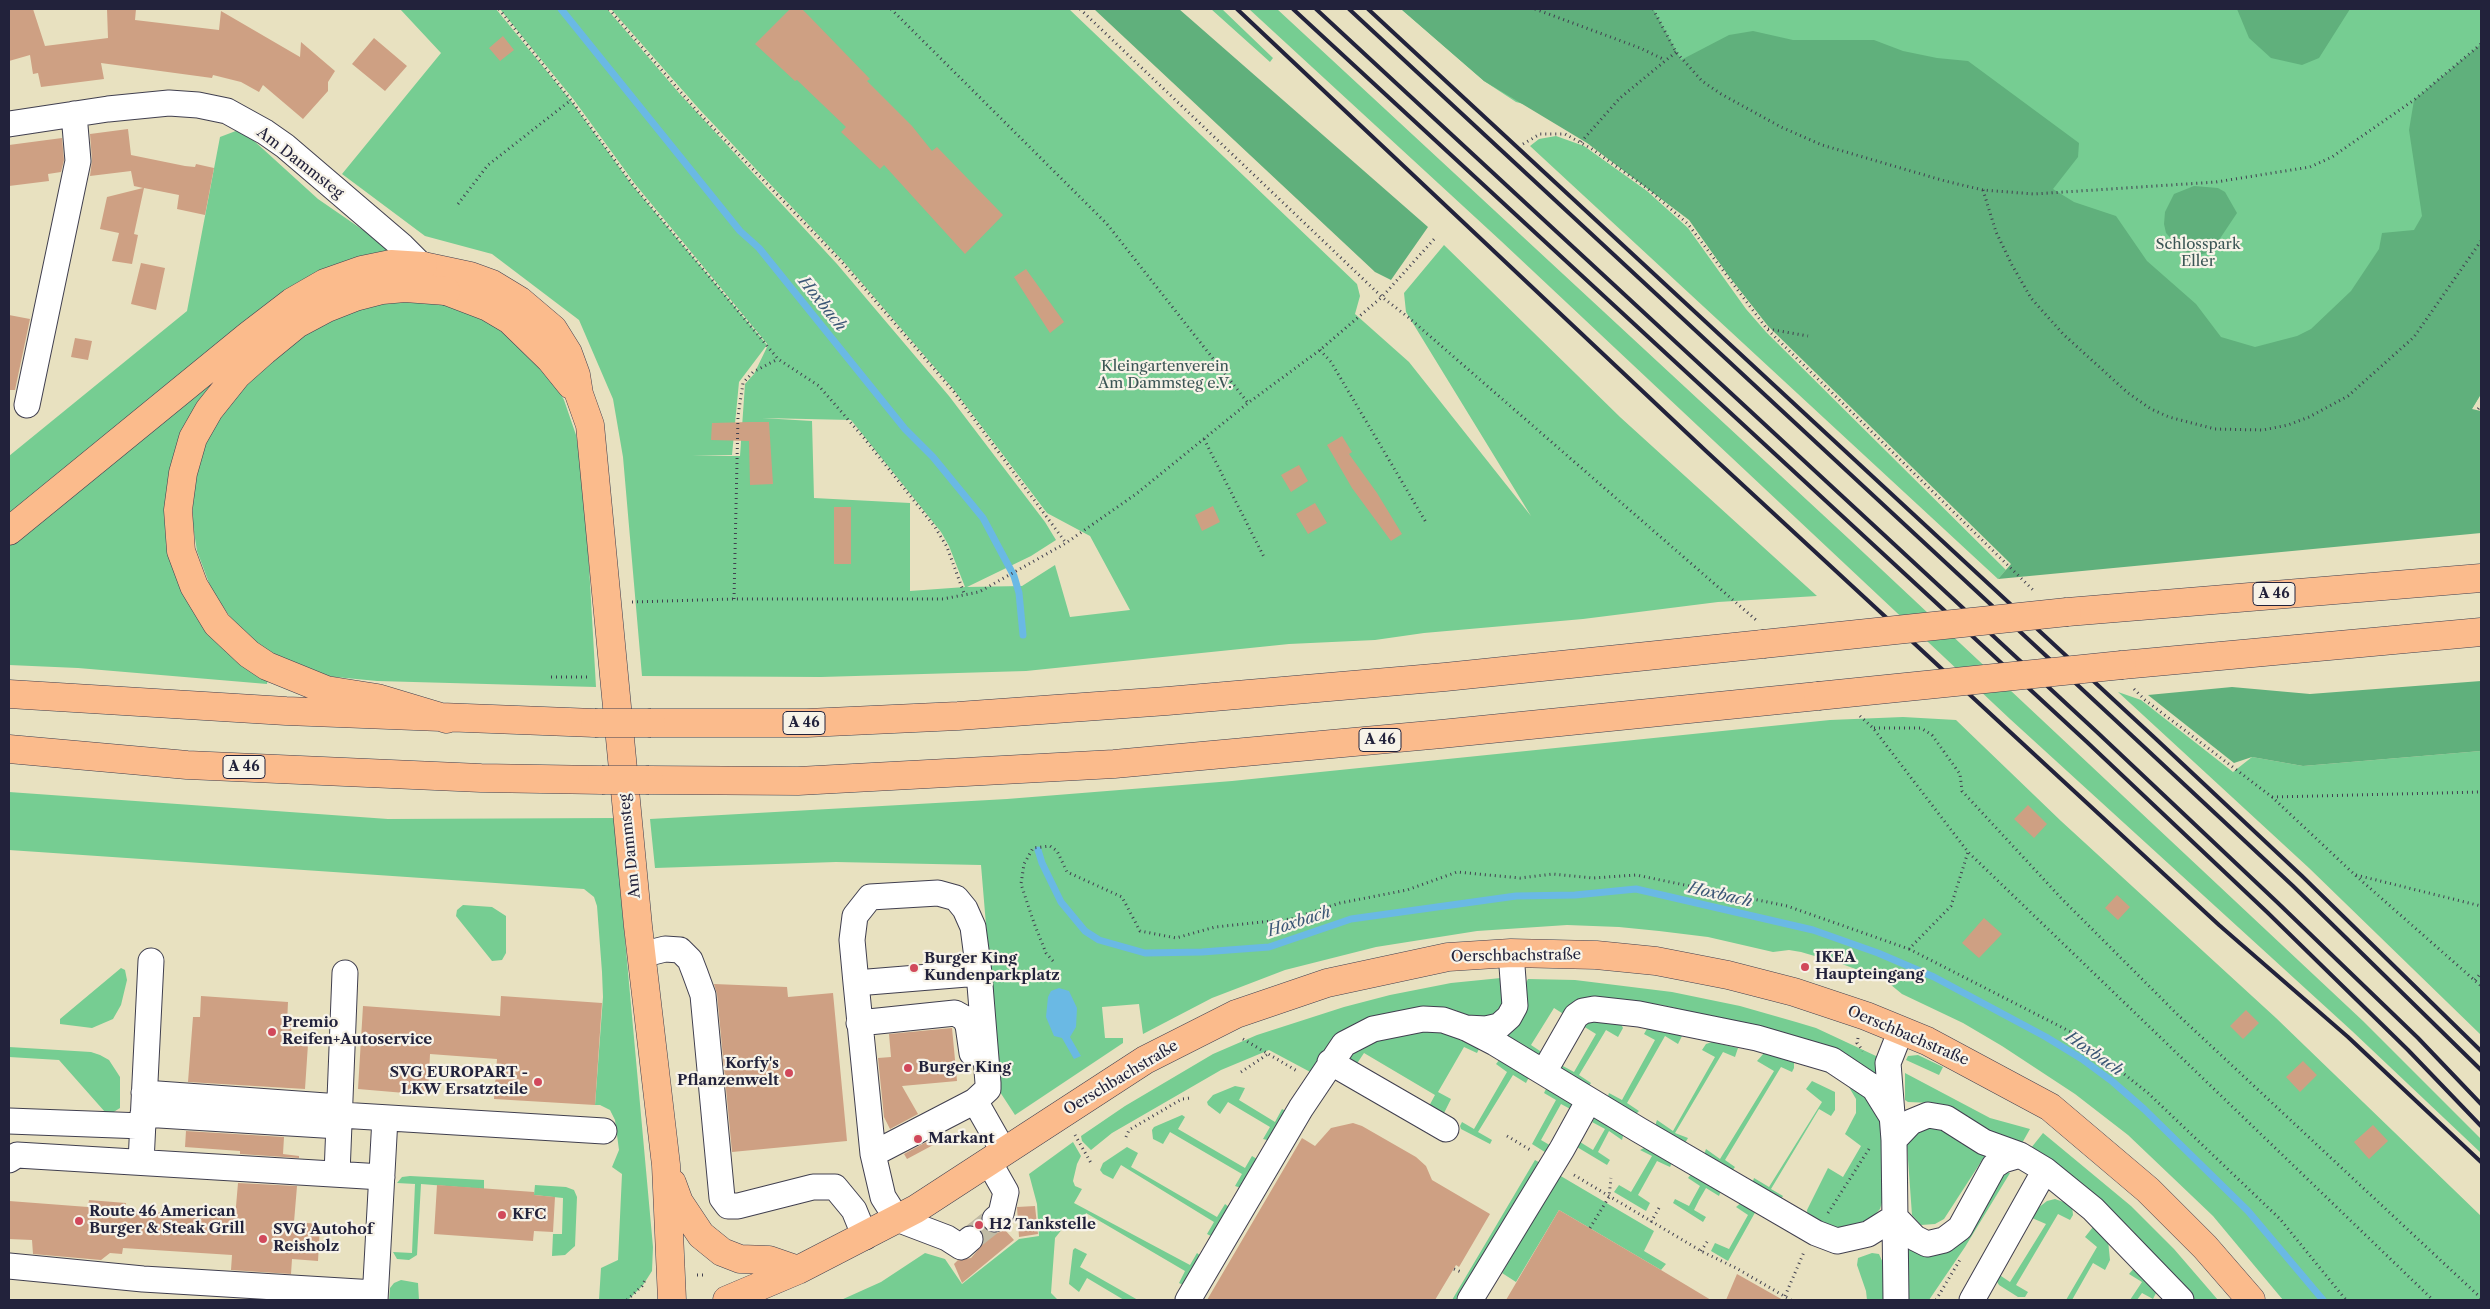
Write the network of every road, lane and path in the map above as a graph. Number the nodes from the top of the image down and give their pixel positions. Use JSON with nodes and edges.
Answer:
{"nodes":[{"id":1,"x":499,"y":9,"type":"edge"},
{"id":2,"x":609,"y":9,"type":"edge"},
{"id":3,"x":891,"y":9,"type":"edge"},
{"id":4,"x":1080,"y":9,"type":"edge"},
{"id":5,"x":1535,"y":9,"type":"edge"},
{"id":6,"x":1653,"y":9,"type":"edge"},
{"id":7,"x":2481,"y":44,"type":"edge"},
{"id":8,"x":1676,"y":52,"type":"junction"},
{"id":9,"x":1665,"y":60,"type":"junction"},
{"id":10,"x":571,"y":100,"type":"junction"},
{"id":11,"x":74,"y":114,"type":"junction"},
{"id":12,"x":9,"y":124,"type":"edge"},
{"id":13,"x":1581,"y":142,"type":"junction"},
{"id":14,"x":1523,"y":144,"type":"dead end"},
{"id":15,"x":1983,"y":190,"type":"junction"},
{"id":16,"x":458,"y":204,"type":"dead end"},
{"id":17,"x":1436,"y":237,"type":"dead end"},
{"id":18,"x":2481,"y":242,"type":"edge"},
{"id":19,"x":423,"y":266,"type":"junction"},
{"id":20,"x":446,"y":291,"type":"junction"},
{"id":21,"x":1382,"y":297,"type":"junction"},
{"id":22,"x":1767,"y":329,"type":"junction"},
{"id":23,"x":1808,"y":336,"type":"dead end"},
{"id":24,"x":1320,"y":350,"type":"junction"},
{"id":25,"x":778,"y":358,"type":"junction"},
{"id":26,"x":579,"y":394,"type":"junction"},
{"id":27,"x":1248,"y":404,"type":"junction"},
{"id":28,"x":26,"y":405,"type":"dead end"},
{"id":29,"x":2481,"y":405,"type":"edge"},
{"id":30,"x":2478,"y":410,"type":"dead end"},
{"id":31,"x":1204,"y":439,"type":"junction"},
{"id":32,"x":1427,"y":524,"type":"dead end"},
{"id":33,"x":9,"y":531,"type":"edge"},
{"id":34,"x":1066,"y":543,"type":"junction"},
{"id":35,"x":1999,"y":556,"type":"dead end"},
{"id":36,"x":1265,"y":559,"type":"dead end"},
{"id":37,"x":2481,"y":578,"type":"edge"},
{"id":38,"x":965,"y":596,"type":"junction"},
{"id":39,"x":734,"y":599,"type":"junction"},
{"id":40,"x":607,"y":602,"type":"junction"},
{"id":41,"x":2481,"y":632,"type":"edge"},
{"id":42,"x":1760,"y":633,"type":"junction"},
{"id":43,"x":551,"y":677,"type":"dead end"},
{"id":44,"x":614,"y":677,"type":"junction"},
{"id":45,"x":9,"y":694,"type":"edge"},
{"id":46,"x":2145,"y":700,"type":"dead end"},
{"id":47,"x":1858,"y":715,"type":"dead end"},
{"id":48,"x":447,"y":719,"type":"junction"},
{"id":49,"x":1873,"y":728,"type":"junction"},
{"id":50,"x":9,"y":750,"type":"edge"},
{"id":51,"x":2481,"y":792,"type":"edge"},
{"id":52,"x":2272,"y":798,"type":"junction"},
{"id":53,"x":1968,"y":852,"type":"junction"},
{"id":54,"x":2355,"y":874,"type":"junction"},
{"id":55,"x":2481,"y":906,"type":"edge"},
{"id":56,"x":1909,"y":949,"type":"junction"},
{"id":57,"x":1511,"y":954,"type":"junction"},
{"id":58,"x":641,"y":955,"type":"junction"},
{"id":59,"x":151,"y":961,"type":"dead end"},
{"id":60,"x":1053,"y":961,"type":"dead end"},
{"id":61,"x":345,"y":972,"type":"dead end"},
{"id":62,"x":979,"y":973,"type":"junction"},
{"id":63,"x":2481,"y":973,"type":"edge"},
{"id":64,"x":2475,"y":980,"type":"junction"},
{"id":65,"x":856,"y":983,"type":"junction"},
{"id":66,"x":2481,"y":986,"type":"edge"},
{"id":67,"x":1866,"y":1016,"type":"junction"},
{"id":68,"x":859,"y":1024,"type":"junction"},
{"id":69,"x":1466,"y":1028,"type":"junction"},
{"id":70,"x":1901,"y":1030,"type":"junction"},
{"id":71,"x":1240,"y":1037,"type":"dead end"},
{"id":72,"x":1268,"y":1054,"type":"junction"},
{"id":73,"x":1330,"y":1062,"type":"junction"},
{"id":74,"x":1241,"y":1072,"type":"dead end"},
{"id":75,"x":1544,"y":1072,"type":"junction"},
{"id":76,"x":1854,"y":1073,"type":"junction"},
{"id":77,"x":1317,"y":1083,"type":"junction"},
{"id":78,"x":1191,"y":1098,"type":"dead end"},
{"id":79,"x":975,"y":1100,"type":"junction"},
{"id":80,"x":1589,"y":1100,"type":"junction"},
{"id":81,"x":143,"y":1111,"type":"junction"},
{"id":82,"x":340,"y":1116,"type":"junction"},
{"id":83,"x":385,"y":1118,"type":"junction"},
{"id":84,"x":9,"y":1121,"type":"edge"},
{"id":85,"x":1446,"y":1129,"type":"dead end"},
{"id":86,"x":604,"y":1131,"type":"dead end"},
{"id":87,"x":1074,"y":1133,"type":"dead end"},
{"id":88,"x":1885,"y":1134,"type":"junction"},
{"id":89,"x":1507,"y":1136,"type":"dead end"},
{"id":90,"x":1126,"y":1137,"type":"dead end"},
{"id":91,"x":873,"y":1154,"type":"junction"},
{"id":92,"x":2020,"y":1155,"type":"junction"},
{"id":93,"x":997,"y":1157,"type":"junction"},
{"id":94,"x":1543,"y":1157,"type":"junction"},
{"id":95,"x":1528,"y":1159,"type":"dead end"},
{"id":96,"x":9,"y":1160,"type":"edge"},
{"id":97,"x":141,"y":1162,"type":"junction"},
{"id":98,"x":1091,"y":1163,"type":"dead end"},
{"id":99,"x":666,"y":1165,"type":"junction"},
{"id":100,"x":2045,"y":1170,"type":"junction"},
{"id":101,"x":337,"y":1174,"type":"junction"},
{"id":102,"x":382,"y":1177,"type":"junction"},
{"id":103,"x":1611,"y":1178,"type":"dead end"},
{"id":104,"x":1609,"y":1197,"type":"junction"},
{"id":105,"x":1659,"y":1208,"type":"dead end"},
{"id":106,"x":1895,"y":1216,"type":"junction"},
{"id":107,"x":897,"y":1220,"type":"junction"},
{"id":108,"x":994,"y":1220,"type":"tunnel mouth"},
{"id":109,"x":1652,"y":1222,"type":"junction"},
{"id":110,"x":1590,"y":1228,"type":"dead end"},
{"id":111,"x":1816,"y":1233,"type":"junction"},
{"id":112,"x":865,"y":1237,"type":"junction"},
{"id":113,"x":970,"y":1239,"type":"tunnel mouth"},
{"id":114,"x":1709,"y":1239,"type":"dead end"},
{"id":115,"x":1701,"y":1251,"type":"junction"},
{"id":116,"x":1466,"y":1264,"type":"dead end"},
{"id":117,"x":9,"y":1266,"type":"edge"},
{"id":118,"x":1454,"y":1268,"type":"dead end"},
{"id":119,"x":798,"y":1270,"type":"junction"},
{"id":120,"x":1462,"y":1272,"type":"junction"},
{"id":121,"x":697,"y":1275,"type":"dead end"},
{"id":122,"x":707,"y":1275,"type":"dead end"},
{"id":123,"x":646,"y":1277,"type":"dead end"},
{"id":124,"x":1458,"y":1279,"type":"dead end"},
{"id":125,"x":1784,"y":1296,"type":"junction"},
{"id":126,"x":375,"y":1297,"type":"edge"},
{"id":127,"x":2481,"y":1298,"type":"edge"},
{"id":128,"x":627,"y":1300,"type":"edge"},
{"id":129,"x":672,"y":1300,"type":"edge"},
{"id":130,"x":727,"y":1300,"type":"edge"},
{"id":131,"x":1188,"y":1300,"type":"edge"},
{"id":132,"x":1470,"y":1300,"type":"edge"},
{"id":133,"x":1792,"y":1300,"type":"edge"},
{"id":134,"x":1896,"y":1300,"type":"edge"},
{"id":135,"x":1972,"y":1300,"type":"edge"},
{"id":136,"x":2181,"y":1300,"type":"edge"},
{"id":137,"x":2251,"y":1300,"type":"edge"},
{"id":138,"x":2346,"y":1300,"type":"edge"},
{"id":139,"x":2433,"y":1300,"type":"edge"}],
"edges":[{"from":1,"to":10,"type":"path"},
{"from":2,"to":34,"type":"path"},
{"from":3,"to":27,"type":"path"},
{"from":4,"to":21,"type":"path"},
{"from":5,"to":9,"type":"path"},
{"from":6,"to":8,"type":"path"},
{"from":7,"to":15,"type":"path"},
{"from":8,"to":9,"type":"path"},
{"from":8,"to":15,"type":"path"},
{"from":9,"to":13,"type":"path"},
{"from":10,"to":16,"type":"path"},
{"from":10,"to":25,"type":"path"},
{"from":11,"to":12,"type":"street","name":"Am Dammsteg"},
{"from":11,"to":19,"type":"street","name":"Am Dammsteg"},
{"from":11,"to":28,"type":"street"},
{"from":13,"to":14,"type":"path"},
{"from":13,"to":22,"type":"path"},
{"from":15,"to":18,"type":"path"},
{"from":17,"to":21,"type":"path"},
{"from":19,"to":20,"type":"street","name":"Am Dammsteg"},
{"from":19,"to":26,"type":"main road","name":"Am Dammsteg"},
{"from":19,"to":33,"type":"main road"},
{"from":20,"to":26,"type":"main road","name":"Am Dammsteg"},
{"from":20,"to":48,"type":"main road"},
{"from":21,"to":24,"type":"path"},
{"from":21,"to":42,"type":"path"},
{"from":22,"to":23,"type":"path"},
{"from":22,"to":35,"type":"path"},
{"from":24,"to":27,"type":"path"},
{"from":24,"to":32,"type":"path"},
{"from":25,"to":38,"type":"path"},
{"from":25,"to":39,"type":"path"},
{"from":26,"to":40,"type":"main road","name":"Am Dammsteg"},
{"from":27,"to":31,"type":"path"},
{"from":29,"to":30,"type":"path"},
{"from":31,"to":34,"type":"path"},
{"from":31,"to":36,"type":"path"},
{"from":34,"to":38,"type":"path"},
{"from":37,"to":42,"type":"main road","number":"A 46","bridge":true},
{"from":38,"to":39,"type":"path"},
{"from":39,"to":40,"type":"path"},
{"from":40,"to":44,"type":"main road","name":"Am Dammsteg"},
{"from":41,"to":50,"type":"main road","number":"A 46","bridge":true},
{"from":42,"to":48,"type":"main road","number":"A 46","bridge":true},
{"from":43,"to":44,"type":"path"},
{"from":44,"to":58,"type":"main road","name":"Am Dammsteg"},
{"from":45,"to":48,"type":"main road","number":"A 46"},
{"from":46,"to":52,"type":"path"},
{"from":47,"to":49,"type":"path"},
{"from":49,"to":53,"type":"path"},
{"from":49,"to":127,"type":"path"},
{"from":51,"to":52,"type":"path"},
{"from":52,"to":54,"type":"path"},
{"from":53,"to":56,"type":"path"},
{"from":53,"to":139,"type":"path"},
{"from":54,"to":55,"type":"path"},
{"from":54,"to":64,"type":"path"},
{"from":56,"to":60,"type":"path"},
{"from":56,"to":138,"type":"path"},
{"from":57,"to":67,"type":"main road","name":"Oerschbachstraße"},
{"from":57,"to":69,"type":"street"},
{"from":57,"to":93,"type":"main road","name":"Oerschbachstraße"},
{"from":58,"to":99,"type":"main road","name":"Am Dammsteg"},
{"from":58,"to":112,"type":"street"},
{"from":59,"to":81,"type":"street"},
{"from":61,"to":82,"type":"street"},
{"from":62,"to":65,"type":"street"},
{"from":62,"to":65,"type":"street"},
{"from":62,"to":79,"type":"street"},
{"from":63,"to":64,"type":"path"},
{"from":64,"to":66,"type":"path"},
{"from":65,"to":68,"type":"street"},
{"from":67,"to":70,"type":"main road","name":"Oerschbachstraße"},
{"from":67,"to":76,"type":"path"},
{"from":68,"to":79,"type":"street"},
{"from":68,"to":91,"type":"street"},
{"from":69,"to":73,"type":"street"},
{"from":69,"to":75,"type":"street"},
{"from":70,"to":88,"type":"street"},
{"from":70,"to":137,"type":"main road","name":"Oerschbachstraße"},
{"from":71,"to":72,"type":"path"},
{"from":72,"to":74,"type":"path"},
{"from":72,"to":77,"type":"path"},
{"from":73,"to":77,"type":"street"},
{"from":73,"to":85,"type":"street"},
{"from":75,"to":76,"type":"street"},
{"from":75,"to":80,"type":"street"},
{"from":76,"to":88,"type":"street"},
{"from":77,"to":131,"type":"street"},
{"from":78,"to":90,"type":"path"},
{"from":79,"to":91,"type":"street"},
{"from":79,"to":93,"type":"street"},
{"from":80,"to":94,"type":"street"},
{"from":80,"to":111,"type":"street"},
{"from":81,"to":82,"type":"street"},
{"from":81,"to":84,"type":"street"},
{"from":81,"to":97,"type":"street"},
{"from":82,"to":83,"type":"street"},
{"from":82,"to":101,"type":"street"},
{"from":83,"to":86,"type":"street"},
{"from":83,"to":102,"type":"street"},
{"from":87,"to":98,"type":"path"},
{"from":88,"to":92,"type":"street"},
{"from":88,"to":106,"type":"street"},
{"from":88,"to":111,"type":"path"},
{"from":89,"to":94,"type":"path"},
{"from":91,"to":107,"type":"street"},
{"from":92,"to":100,"type":"street"},
{"from":92,"to":106,"type":"street"},
{"from":93,"to":107,"type":"main road","name":"Oerschbachstraße"},
{"from":93,"to":108,"type":"street"},
{"from":94,"to":95,"type":"path"},
{"from":94,"to":104,"type":"path"},
{"from":94,"to":132,"type":"street"},
{"from":96,"to":97,"type":"street"},
{"from":97,"to":101,"type":"street"},
{"from":99,"to":119,"type":"main road"},
{"from":99,"to":129,"type":"main road","name":"Am Dammsteg"},
{"from":100,"to":135,"type":"street"},
{"from":100,"to":136,"type":"street"},
{"from":101,"to":102,"type":"street"},
{"from":102,"to":126,"type":"street"},
{"from":103,"to":104,"type":"path"},
{"from":104,"to":109,"type":"path"},
{"from":104,"to":110,"type":"path"},
{"from":105,"to":109,"type":"path"},
{"from":106,"to":111,"type":"street"},
{"from":106,"to":134,"type":"street"},
{"from":107,"to":112,"type":"main road","name":"Oerschbachstraße"},
{"from":107,"to":113,"type":"street"},
{"from":109,"to":115,"type":"path"},
{"from":111,"to":125,"type":"path"},
{"from":112,"to":119,"type":"main road","name":"Oerschbachstraße"},
{"from":114,"to":115,"type":"path"},
{"from":115,"to":125,"type":"path"},
{"from":116,"to":120,"type":"path"},
{"from":117,"to":126,"type":"street"},
{"from":118,"to":120,"type":"path"},
{"from":119,"to":130,"type":"main road","name":"Oerschbachstraße"},
{"from":120,"to":124,"type":"path"},
{"from":121,"to":122,"type":"path"},
{"from":123,"to":128,"type":"path"},
{"from":125,"to":133,"type":"path"}]}
